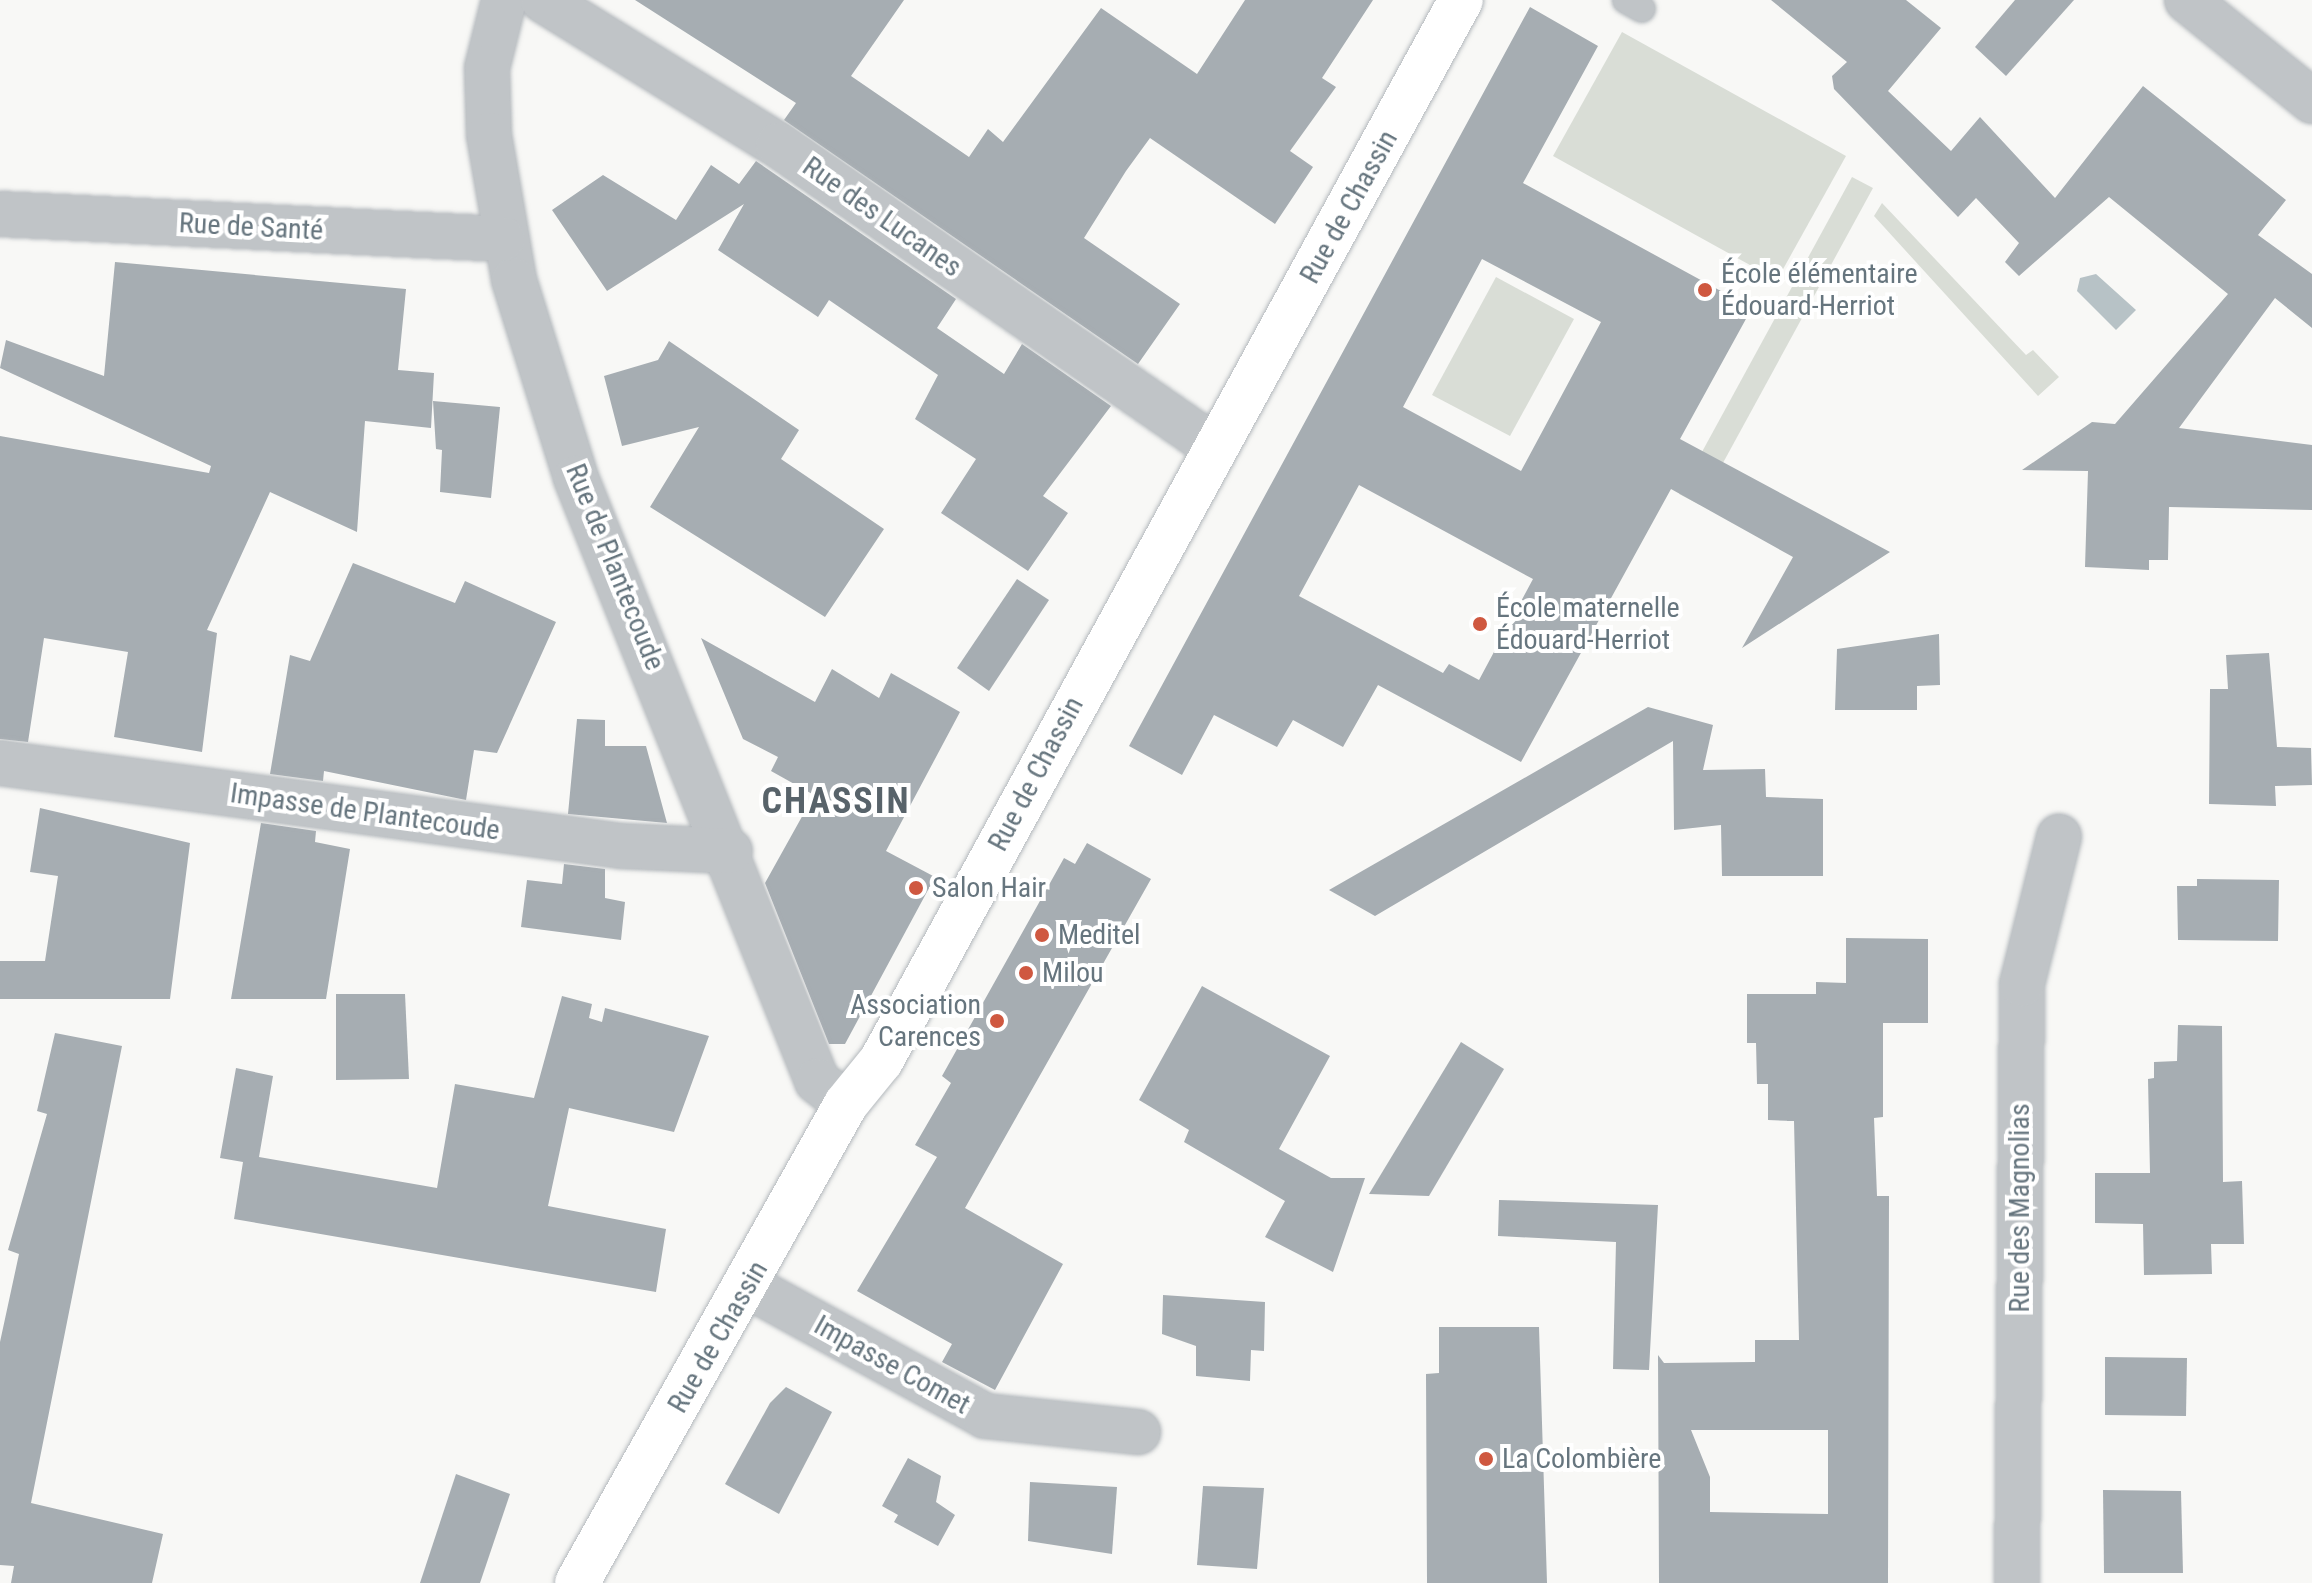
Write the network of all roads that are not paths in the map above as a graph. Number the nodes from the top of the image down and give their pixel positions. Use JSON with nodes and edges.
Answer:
{"nodes":[{"id":1,"x":504,"y":0,"type":"edge"},
{"id":2,"x":543,"y":0,"type":"edge"},
{"id":3,"x":1461,"y":0,"type":"edge"},
{"id":4,"x":2187,"y":0,"type":"edge"},
{"id":5,"x":2312,"y":101,"type":"edge"},
{"id":6,"x":0,"y":214,"type":"edge"},
{"id":7,"x":502,"y":239,"type":"junction"},
{"id":8,"x":1213,"y":446,"type":"junction"},
{"id":9,"x":0,"y":763,"type":"edge"},
{"id":10,"x":2059,"y":837,"type":"dead end"},
{"id":11,"x":730,"y":851,"type":"junction"},
{"id":12,"x":846,"y":1104,"type":"junction"},
{"id":13,"x":748,"y":1286,"type":"junction"},
{"id":14,"x":1138,"y":1432,"type":"dead end"},
{"id":15,"x":577,"y":1583,"type":"edge"},
{"id":16,"x":2017,"y":1583,"type":"edge"}],
"edges":[{"from":1,"to":7,"type":"street","name":"Rue de Plantecoude"},
{"from":2,"to":8,"type":"street","name":"Rue des Lucanes"},
{"from":3,"to":8,"type":"street","name":"Rue de Chassin"},
{"from":4,"to":5,"type":"street"},
{"from":6,"to":7,"type":"street","name":"Rue de Santé"},
{"from":7,"to":11,"type":"street","name":"Rue de Plantecoude"},
{"from":8,"to":12,"type":"street","name":"Rue de Chassin"},
{"from":9,"to":11,"type":"street","name":"Impasse de Plantecoude"},
{"from":10,"to":16,"type":"street","name":"Rue des Magnolias"},
{"from":11,"to":12,"type":"street","name":"Rue de Plantecoude"},
{"from":12,"to":13,"type":"street","name":"Rue de Chassin"},
{"from":13,"to":14,"type":"street","name":"Impasse Comet"},
{"from":13,"to":15,"type":"street","name":"Rue de Chassin"}]}
